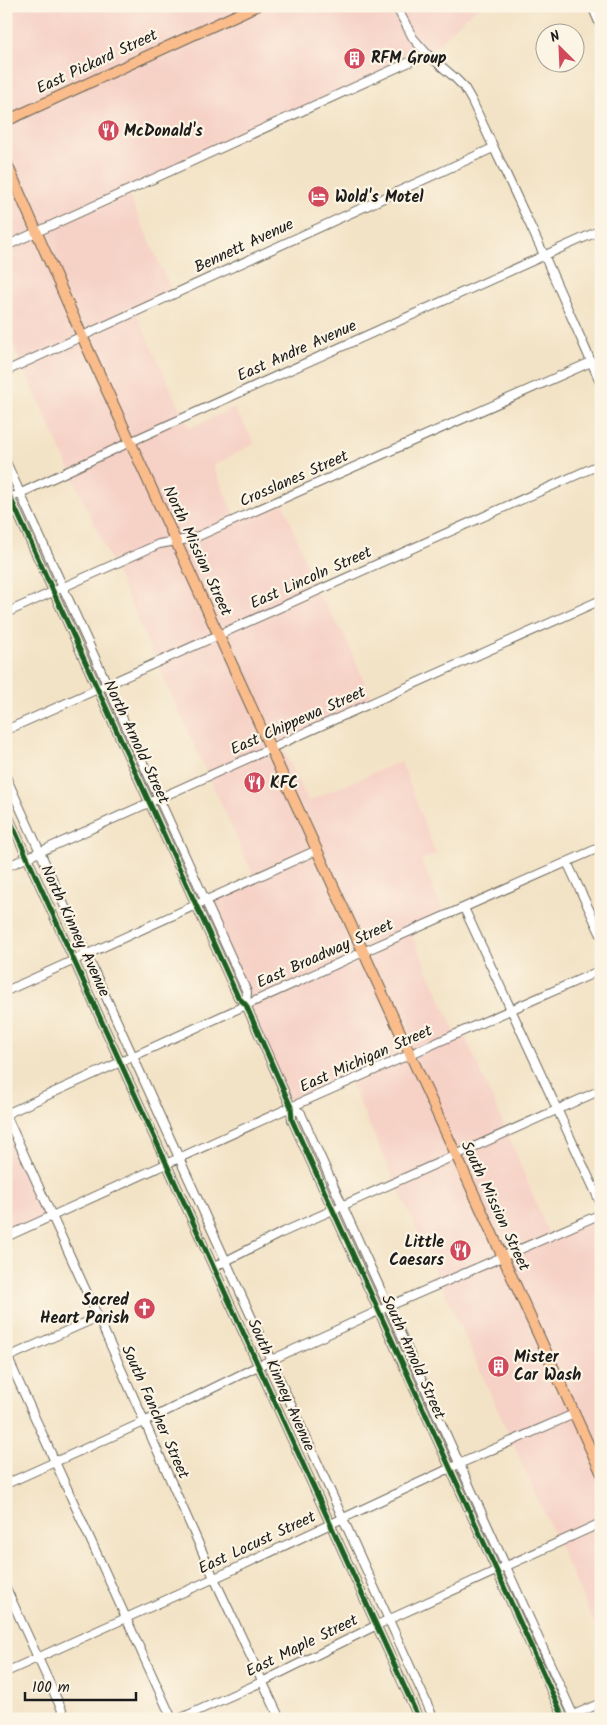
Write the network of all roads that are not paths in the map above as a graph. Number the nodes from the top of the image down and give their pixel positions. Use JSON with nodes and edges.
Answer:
{"nodes":[{"id":1,"x":256,"y":6,"type":"edge"},
{"id":2,"x":396,"y":6,"type":"edge"},
{"id":3,"x":592,"y":6,"type":"edge"},
{"id":4,"x":601,"y":27,"type":"edge"},
{"id":5,"x":427,"y":54,"type":"junction"},
{"id":6,"x":6,"y":121,"type":"edge"},
{"id":7,"x":493,"y":148,"type":"junction"},
{"id":8,"x":6,"y":162,"type":"edge"},
{"id":9,"x":601,"y":230,"type":"edge"},
{"id":10,"x":37,"y":232,"type":"junction"},
{"id":11,"x":6,"y":246,"type":"edge"},
{"id":12,"x":544,"y":255,"type":"junction"},
{"id":13,"x":82,"y":336,"type":"junction"},
{"id":14,"x":591,"y":362,"type":"junction"},
{"id":15,"x":6,"y":371,"type":"edge"},
{"id":16,"x":601,"y":384,"type":"edge"},
{"id":17,"x":130,"y":442,"type":"junction"},
{"id":18,"x":6,"y":462,"type":"edge"},
{"id":19,"x":601,"y":464,"type":"edge"},
{"id":20,"x":6,"y":488,"type":"edge"},
{"id":21,"x":21,"y":493,"type":"junction"},
{"id":22,"x":8,"y":499,"type":"edge"},
{"id":23,"x":176,"y":542,"type":"junction"},
{"id":24,"x":63,"y":587,"type":"junction"},
{"id":25,"x":54,"y":591,"type":"junction"},
{"id":26,"x":601,"y":600,"type":"edge"},
{"id":27,"x":6,"y":612,"type":"edge"},
{"id":28,"x":218,"y":634,"type":"junction"},
{"id":29,"x":106,"y":685,"type":"junction"},
{"id":30,"x":97,"y":688,"type":"junction"},
{"id":31,"x":6,"y":730,"type":"edge"},
{"id":32,"x":270,"y":749,"type":"junction"},
{"id":33,"x":6,"y":777,"type":"edge"},
{"id":34,"x":158,"y":797,"type":"junction"},
{"id":35,"x":149,"y":801,"type":"junction"},
{"id":36,"x":6,"y":811,"type":"edge"},
{"id":37,"x":601,"y":847,"type":"edge"},
{"id":38,"x":317,"y":850,"type":"junction"},
{"id":39,"x":40,"y":851,"type":"junction"},
{"id":40,"x":28,"y":857,"type":"junction"},
{"id":41,"x":567,"y":862,"type":"junction"},
{"id":42,"x":6,"y":866,"type":"edge"},
{"id":43,"x":205,"y":900,"type":"junction"},
{"id":44,"x":196,"y":904,"type":"junction"},
{"id":45,"x":464,"y":908,"type":"junction"},
{"id":46,"x":601,"y":935,"type":"edge"},
{"id":47,"x":363,"y":952,"type":"junction"},
{"id":48,"x":87,"y":954,"type":"junction"},
{"id":49,"x":75,"y":960,"type":"junction"},
{"id":50,"x":601,"y":970,"type":"edge"},
{"id":51,"x":6,"y":991,"type":"edge"},
{"id":52,"x":246,"y":1005,"type":"junction"},
{"id":53,"x":511,"y":1009,"type":"junction"},
{"id":54,"x":409,"y":1054,"type":"junction"},
{"id":55,"x":134,"y":1057,"type":"junction"},
{"id":56,"x":121,"y":1062,"type":"junction"},
{"id":57,"x":601,"y":1090,"type":"edge"},
{"id":58,"x":291,"y":1107,"type":"junction"},
{"id":59,"x":557,"y":1110,"type":"junction"},
{"id":60,"x":6,"y":1115,"type":"edge"},
{"id":61,"x":456,"y":1155,"type":"junction"},
{"id":62,"x":180,"y":1158,"type":"junction"},
{"id":63,"x":167,"y":1164,"type":"junction"},
{"id":64,"x":601,"y":1204,"type":"edge"},
{"id":65,"x":342,"y":1206,"type":"junction"},
{"id":66,"x":333,"y":1210,"type":"junction"},
{"id":67,"x":601,"y":1214,"type":"edge"},
{"id":68,"x":51,"y":1216,"type":"junction"},
{"id":69,"x":6,"y":1237,"type":"edge"},
{"id":70,"x":502,"y":1257,"type":"junction"},
{"id":71,"x":226,"y":1261,"type":"junction"},
{"id":72,"x":214,"y":1267,"type":"junction"},
{"id":73,"x":388,"y":1307,"type":"junction"},
{"id":74,"x":379,"y":1312,"type":"junction"},
{"id":75,"x":98,"y":1317,"type":"junction"},
{"id":76,"x":7,"y":1357,"type":"edge"},
{"id":77,"x":272,"y":1360,"type":"junction"},
{"id":78,"x":258,"y":1366,"type":"junction"},
{"id":79,"x":574,"y":1414,"type":"junction"},
{"id":80,"x":144,"y":1422,"type":"junction"},
{"id":81,"x":56,"y":1462,"type":"junction"},
{"id":82,"x":459,"y":1464,"type":"junction"},
{"id":83,"x":450,"y":1468,"type":"junction"},
{"id":84,"x":601,"y":1472,"type":"edge"},
{"id":85,"x":6,"y":1484,"type":"edge"},
{"id":86,"x":343,"y":1518,"type":"junction"},
{"id":87,"x":601,"y":1522,"type":"edge"},
{"id":88,"x":330,"y":1525,"type":"junction"},
{"id":89,"x":505,"y":1565,"type":"junction"},
{"id":90,"x":496,"y":1570,"type":"junction"},
{"id":91,"x":214,"y":1578,"type":"junction"},
{"id":92,"x":6,"y":1588,"type":"edge"},
{"id":93,"x":125,"y":1617,"type":"junction"},
{"id":94,"x":389,"y":1620,"type":"junction"},
{"id":95,"x":377,"y":1625,"type":"junction"},
{"id":96,"x":39,"y":1658,"type":"junction"},
{"id":97,"x":6,"y":1672,"type":"edge"},
{"id":98,"x":264,"y":1681,"type":"junction"},
{"id":99,"x":601,"y":1703,"type":"edge"},
{"id":100,"x":569,"y":1718,"type":"edge"},
{"id":101,"x":66,"y":1719,"type":"edge"},
{"id":102,"x":172,"y":1719,"type":"edge"},
{"id":103,"x":179,"y":1719,"type":"edge"},
{"id":104,"x":280,"y":1719,"type":"edge"},
{"id":105,"x":419,"y":1719,"type":"edge"},
{"id":106,"x":434,"y":1719,"type":"edge"}],
"edges":[{"from":1,"to":6,"type":"main road","name":"East Pickard Street"},
{"from":2,"to":5,"type":"street"},
{"from":3,"to":4,"type":"street"},
{"from":5,"to":7,"type":"street"},
{"from":5,"to":10,"type":"street"},
{"from":7,"to":12,"type":"street"},
{"from":7,"to":13,"type":"street","name":"Bennett Avenue"},
{"from":8,"to":10,"type":"main road","name":"North Mission Street"},
{"from":9,"to":12,"type":"street","name":"East Andre Avenue"},
{"from":10,"to":11,"type":"street"},
{"from":10,"to":13,"type":"main road","name":"North Mission Street"},
{"from":12,"to":14,"type":"street"},
{"from":12,"to":17,"type":"street","name":"East Andre Avenue"},
{"from":13,"to":15,"type":"street","name":"Bennett Avenue"},
{"from":13,"to":17,"type":"main road","name":"North Mission Street"},
{"from":14,"to":16,"type":"street"},
{"from":14,"to":23,"type":"street","name":"Crosslanes Street"},
{"from":17,"to":21,"type":"street","name":"East Andre Avenue"},
{"from":17,"to":23,"type":"main road","name":"North Mission Street"},
{"from":18,"to":21,"type":"street","name":"North Arnold Street"},
{"from":19,"to":28,"type":"street","name":"East Lincoln Street"},
{"from":20,"to":22,"type":"street","name":"North Arnold Street"},
{"from":21,"to":22,"type":"street","name":"East Andre Avenue"},
{"from":21,"to":24,"type":"street","name":"North Arnold Street"},
{"from":22,"to":25,"type":"street","name":"North Arnold Street"},
{"from":23,"to":24,"type":"street","name":"Crosslanes Street"},
{"from":23,"to":28,"type":"main road","name":"North Mission Street"},
{"from":24,"to":25,"type":"street","name":"Crosslanes Street"},
{"from":24,"to":29,"type":"street","name":"North Arnold Street"},
{"from":25,"to":27,"type":"street","name":"Crosslanes Street"},
{"from":25,"to":30,"type":"street","name":"North Arnold Street"},
{"from":26,"to":32,"type":"street","name":"East Chippewa Street"},
{"from":28,"to":29,"type":"street","name":"East Lincoln Street"},
{"from":28,"to":32,"type":"main road","name":"North Mission Street"},
{"from":29,"to":30,"type":"street","name":"East Lincoln Street"},
{"from":29,"to":34,"type":"street","name":"North Arnold Street"},
{"from":30,"to":31,"type":"street","name":"East Lincoln Street"},
{"from":30,"to":35,"type":"street","name":"North Arnold Street"},
{"from":32,"to":34,"type":"street","name":"East Chippewa Street"},
{"from":32,"to":38,"type":"main road","name":"North Mission Street"},
{"from":33,"to":39,"type":"street","name":"South Kinney Avenue"},
{"from":34,"to":35,"type":"street","name":"East Chippewa Street"},
{"from":34,"to":43,"type":"street","name":"North Arnold Street"},
{"from":35,"to":39,"type":"street","name":"East Chippewa Street"},
{"from":35,"to":44,"type":"street","name":"North Arnold Street"},
{"from":36,"to":40,"type":"street","name":"North Kinney Avenue"},
{"from":37,"to":41,"type":"street","name":"East Broadway Street"},
{"from":38,"to":43,"type":"street"},
{"from":38,"to":47,"type":"main road","name":"North Mission Street"},
{"from":39,"to":40,"type":"street","name":"East Chippewa Street"},
{"from":39,"to":48,"type":"street","name":"South Kinney Avenue"},
{"from":40,"to":42,"type":"street","name":"East Chippewa Street"},
{"from":40,"to":49,"type":"street","name":"North Kinney Avenue"},
{"from":41,"to":45,"type":"street","name":"East Broadway Street"},
{"from":41,"to":46,"type":"street"},
{"from":43,"to":44,"type":"street"},
{"from":43,"to":52,"type":"street","name":"North Arnold Street"},
{"from":44,"to":48,"type":"street"},
{"from":44,"to":52,"type":"street","name":"North Arnold Street"},
{"from":45,"to":47,"type":"street","name":"East Broadway Street"},
{"from":45,"to":53,"type":"street"},
{"from":47,"to":52,"type":"street","name":"East Broadway Street"},
{"from":47,"to":54,"type":"main road","name":"South Mission Street"},
{"from":48,"to":49,"type":"street"},
{"from":48,"to":55,"type":"street","name":"South Kinney Avenue"},
{"from":49,"to":51,"type":"street"},
{"from":49,"to":56,"type":"street","name":"North Kinney Avenue"},
{"from":50,"to":53,"type":"street","name":"East Michigan Street"},
{"from":52,"to":55,"type":"street","name":"East Broadway Street"},
{"from":52,"to":58,"type":"street","name":"South Arnold Street"},
{"from":53,"to":54,"type":"street","name":"East Michigan Street"},
{"from":53,"to":59,"type":"street"},
{"from":54,"to":58,"type":"street","name":"East Michigan Street"},
{"from":54,"to":61,"type":"main road","name":"South Mission Street"},
{"from":55,"to":56,"type":"street","name":"East Broadway Street"},
{"from":55,"to":62,"type":"street","name":"South Kinney Avenue"},
{"from":56,"to":60,"type":"street","name":"East Broadway Street"},
{"from":56,"to":63,"type":"street","name":"South Kinney Avenue"},
{"from":57,"to":59,"type":"street"},
{"from":58,"to":62,"type":"street","name":"East Michigan Street"},
{"from":58,"to":65,"type":"street","name":"South Arnold Street"},
{"from":58,"to":66,"type":"street","name":"South Arnold Street"},
{"from":59,"to":61,"type":"street"},
{"from":59,"to":64,"type":"street"},
{"from":60,"to":68,"type":"street","name":"South Fancher Street"},
{"from":61,"to":65,"type":"street"},
{"from":61,"to":70,"type":"main road","name":"South Mission Street"},
{"from":62,"to":63,"type":"street","name":"East Michigan Street"},
{"from":62,"to":71,"type":"street","name":"South Kinney Avenue"},
{"from":63,"to":68,"type":"street","name":"East Michigan Street"},
{"from":63,"to":72,"type":"street","name":"South Kinney Avenue"},
{"from":65,"to":66,"type":"street"},
{"from":65,"to":73,"type":"street","name":"South Arnold Street"},
{"from":66,"to":71,"type":"street"},
{"from":66,"to":74,"type":"street","name":"South Arnold Street"},
{"from":67,"to":70,"type":"street"},
{"from":68,"to":69,"type":"street","name":"East Michigan Street"},
{"from":68,"to":75,"type":"street","name":"South Fancher Street"},
{"from":70,"to":73,"type":"street"},
{"from":70,"to":79,"type":"main road","name":"South Mission Street"},
{"from":71,"to":72,"type":"street"},
{"from":71,"to":77,"type":"street","name":"South Kinney Avenue"},
{"from":72,"to":78,"type":"street","name":"South Kinney Avenue"},
{"from":73,"to":74,"type":"street"},
{"from":73,"to":82,"type":"street","name":"South Arnold Street"},
{"from":74,"to":77,"type":"street"},
{"from":74,"to":83,"type":"street","name":"South Arnold Street"},
{"from":75,"to":76,"type":"street"},
{"from":75,"to":80,"type":"street","name":"South Fancher Street"},
{"from":76,"to":81,"type":"street"},
{"from":77,"to":78,"type":"street"},
{"from":77,"to":86,"type":"street","name":"South Kinney Avenue"},
{"from":78,"to":80,"type":"street"},
{"from":78,"to":88,"type":"street","name":"South Kinney Avenue"},
{"from":79,"to":82,"type":"street","name":"East Locust Street"},
{"from":79,"to":84,"type":"main road","name":"South Mission Street"},
{"from":80,"to":81,"type":"street"},
{"from":80,"to":91,"type":"street","name":"South Fancher Street"},
{"from":81,"to":85,"type":"street"},
{"from":81,"to":93,"type":"street"},
{"from":82,"to":83,"type":"street","name":"East Locust Street"},
{"from":82,"to":89,"type":"street","name":"South Arnold Street"},
{"from":83,"to":86,"type":"street","name":"East Locust Street"},
{"from":83,"to":90,"type":"street","name":"South Arnold Street"},
{"from":86,"to":88,"type":"street","name":"East Locust Street"},
{"from":86,"to":94,"type":"street","name":"South Kinney Avenue"},
{"from":87,"to":89,"type":"street","name":"East Maple Street"},
{"from":88,"to":91,"type":"street","name":"East Locust Street"},
{"from":88,"to":95,"type":"street","name":"South Kinney Avenue"},
{"from":89,"to":90,"type":"street","name":"East Maple Street"},
{"from":89,"to":100,"type":"street","name":"South Arnold Street"},
{"from":90,"to":94,"type":"street","name":"East Maple Street"},
{"from":90,"to":100,"type":"street","name":"South Arnold Street"},
{"from":91,"to":93,"type":"street","name":"East Locust Street"},
{"from":91,"to":98,"type":"street","name":"South Fancher Street"},
{"from":92,"to":96,"type":"street"},
{"from":93,"to":96,"type":"street","name":"East Locust Street"},
{"from":93,"to":102,"type":"street"},
{"from":94,"to":95,"type":"street","name":"East Maple Street"},
{"from":94,"to":106,"type":"street","name":"South Kinney Avenue"},
{"from":95,"to":98,"type":"street","name":"East Maple Street"},
{"from":95,"to":105,"type":"street","name":"South Kinney Avenue"},
{"from":96,"to":97,"type":"street","name":"East Locust Street"},
{"from":96,"to":101,"type":"street"},
{"from":98,"to":103,"type":"street","name":"East Maple Street"},
{"from":98,"to":104,"type":"street","name":"South Fancher Street"},
{"from":99,"to":100,"type":"street"}]}
